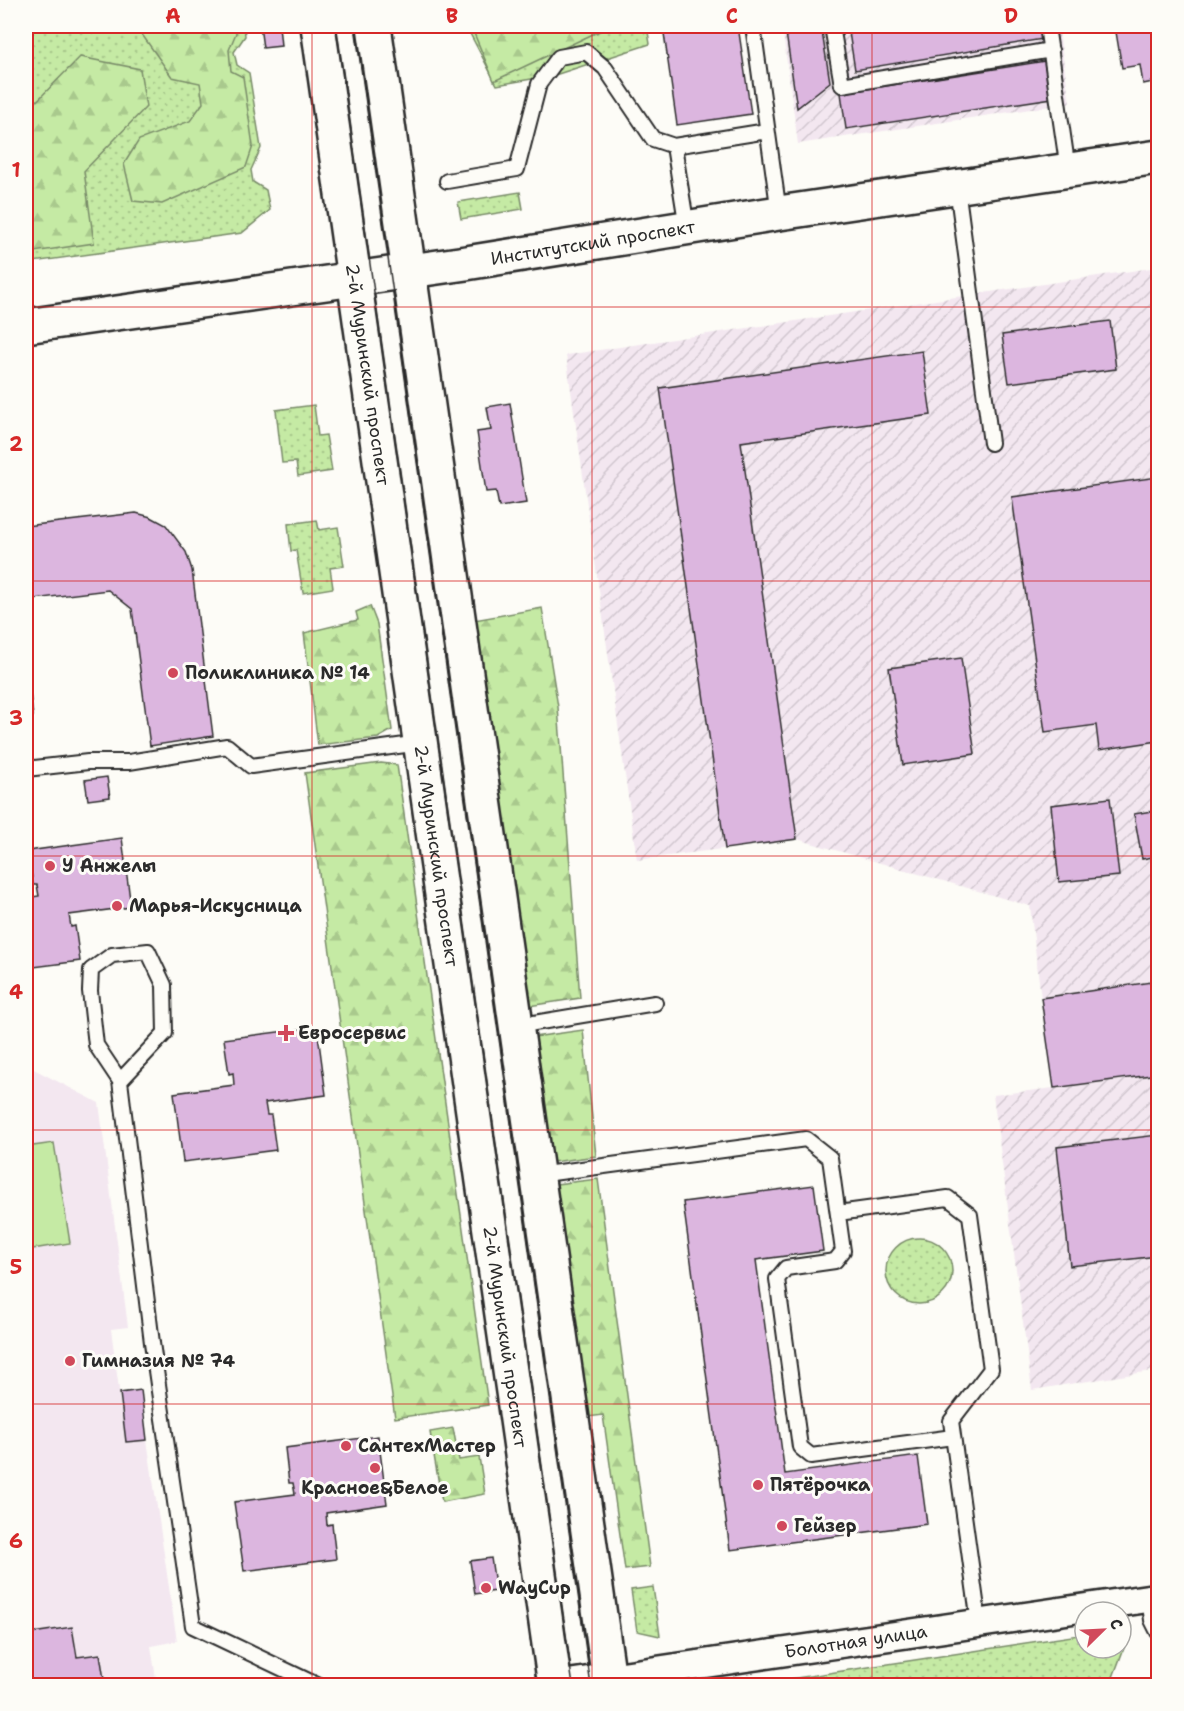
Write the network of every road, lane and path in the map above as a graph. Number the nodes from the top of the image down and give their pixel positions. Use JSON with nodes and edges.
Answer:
{"nodes":[{"id":1,"x":318,"y":26,"type":"edge"},
{"id":2,"x":374,"y":26,"type":"edge"},
{"id":3,"x":753,"y":26,"type":"edge"},
{"id":4,"x":832,"y":26,"type":"edge"},
{"id":5,"x":1047,"y":26,"type":"edge"},
{"id":6,"x":1051,"y":50,"type":"junction"},
{"id":7,"x":767,"y":131,"type":"junction"},
{"id":8,"x":674,"y":146,"type":"junction"},
{"id":9,"x":1158,"y":157,"type":"edge"},
{"id":10,"x":1068,"y":170,"type":"junction"},
{"id":11,"x":447,"y":181,"type":"dead end"},
{"id":12,"x":957,"y":187,"type":"junction"},
{"id":13,"x":779,"y":213,"type":"junction"},
{"id":14,"x":687,"y":228,"type":"junction"},
{"id":15,"x":408,"y":271,"type":"junction"},
{"id":16,"x":354,"y":279,"type":"junction"},
{"id":17,"x":26,"y":326,"type":"edge"},
{"id":18,"x":992,"y":443,"type":"dead end"},
{"id":19,"x":420,"y":743,"type":"junction"},
{"id":20,"x":26,"y":769,"type":"edge"},
{"id":21,"x":655,"y":1003,"type":"dead end"},
{"id":22,"x":516,"y":1026,"type":"junction"},
{"id":23,"x":120,"y":1081,"type":"junction"},
{"id":24,"x":537,"y":1175,"type":"junction"},
{"id":25,"x":838,"y":1213,"type":"junction"},
{"id":26,"x":953,"y":1437,"type":"junction"},
{"id":27,"x":1154,"y":1597,"type":"edge"},
{"id":28,"x":979,"y":1623,"type":"junction"},
{"id":29,"x":1158,"y":1632,"type":"edge"},
{"id":30,"x":609,"y":1681,"type":"edge"},
{"id":31,"x":554,"y":1685,"type":"edge"},
{"id":32,"x":319,"y":1686,"type":"edge"}],
"edges":[{"from":1,"to":16,"type":"main road","name":"2-й Муринский проспект"},
{"from":2,"to":15,"type":"main road"},
{"from":3,"to":7,"type":"lane"},
{"from":4,"to":6,"type":"lane"},
{"from":5,"to":6,"type":"lane"},
{"from":6,"to":10,"type":"lane"},
{"from":7,"to":8,"type":"lane"},
{"from":7,"to":13,"type":"lane"},
{"from":8,"to":11,"type":"lane"},
{"from":8,"to":14,"type":"lane"},
{"from":9,"to":10,"type":"main road","name":"Институтский проспект"},
{"from":10,"to":12,"type":"main road","name":"Институтский проспект"},
{"from":12,"to":13,"type":"main road","name":"Институтский проспект"},
{"from":12,"to":18,"type":"lane"},
{"from":13,"to":14,"type":"main road","name":"Институтский проспект"},
{"from":14,"to":15,"type":"main road","name":"Институтский проспект"},
{"from":15,"to":16,"type":"main road","name":"Институтский проспект"},
{"from":15,"to":22,"type":"main road"},
{"from":16,"to":17,"type":"main road","name":"Институтский проспект"},
{"from":16,"to":19,"type":"main road","name":"2-й Муринский проспект"},
{"from":19,"to":20,"type":"lane"},
{"from":19,"to":31,"type":"main road","name":"2-й Муринский проспект"},
{"from":21,"to":22,"type":"lane"},
{"from":22,"to":24,"type":"main road"},
{"from":23,"to":23,"type":"lane"},
{"from":23,"to":32,"type":"lane"},
{"from":24,"to":25,"type":"lane"},
{"from":24,"to":30,"type":"main road"},
{"from":25,"to":26,"type":"lane"},
{"from":25,"to":26,"type":"lane"},
{"from":26,"to":28,"type":"lane"},
{"from":27,"to":28,"type":"street","name":"Болотная улица"},
{"from":27,"to":29,"type":"lane"},
{"from":28,"to":30,"type":"street","name":"Болотная улица"},
{"from":30,"to":31,"type":"street","name":"Болотная улица"}]}
